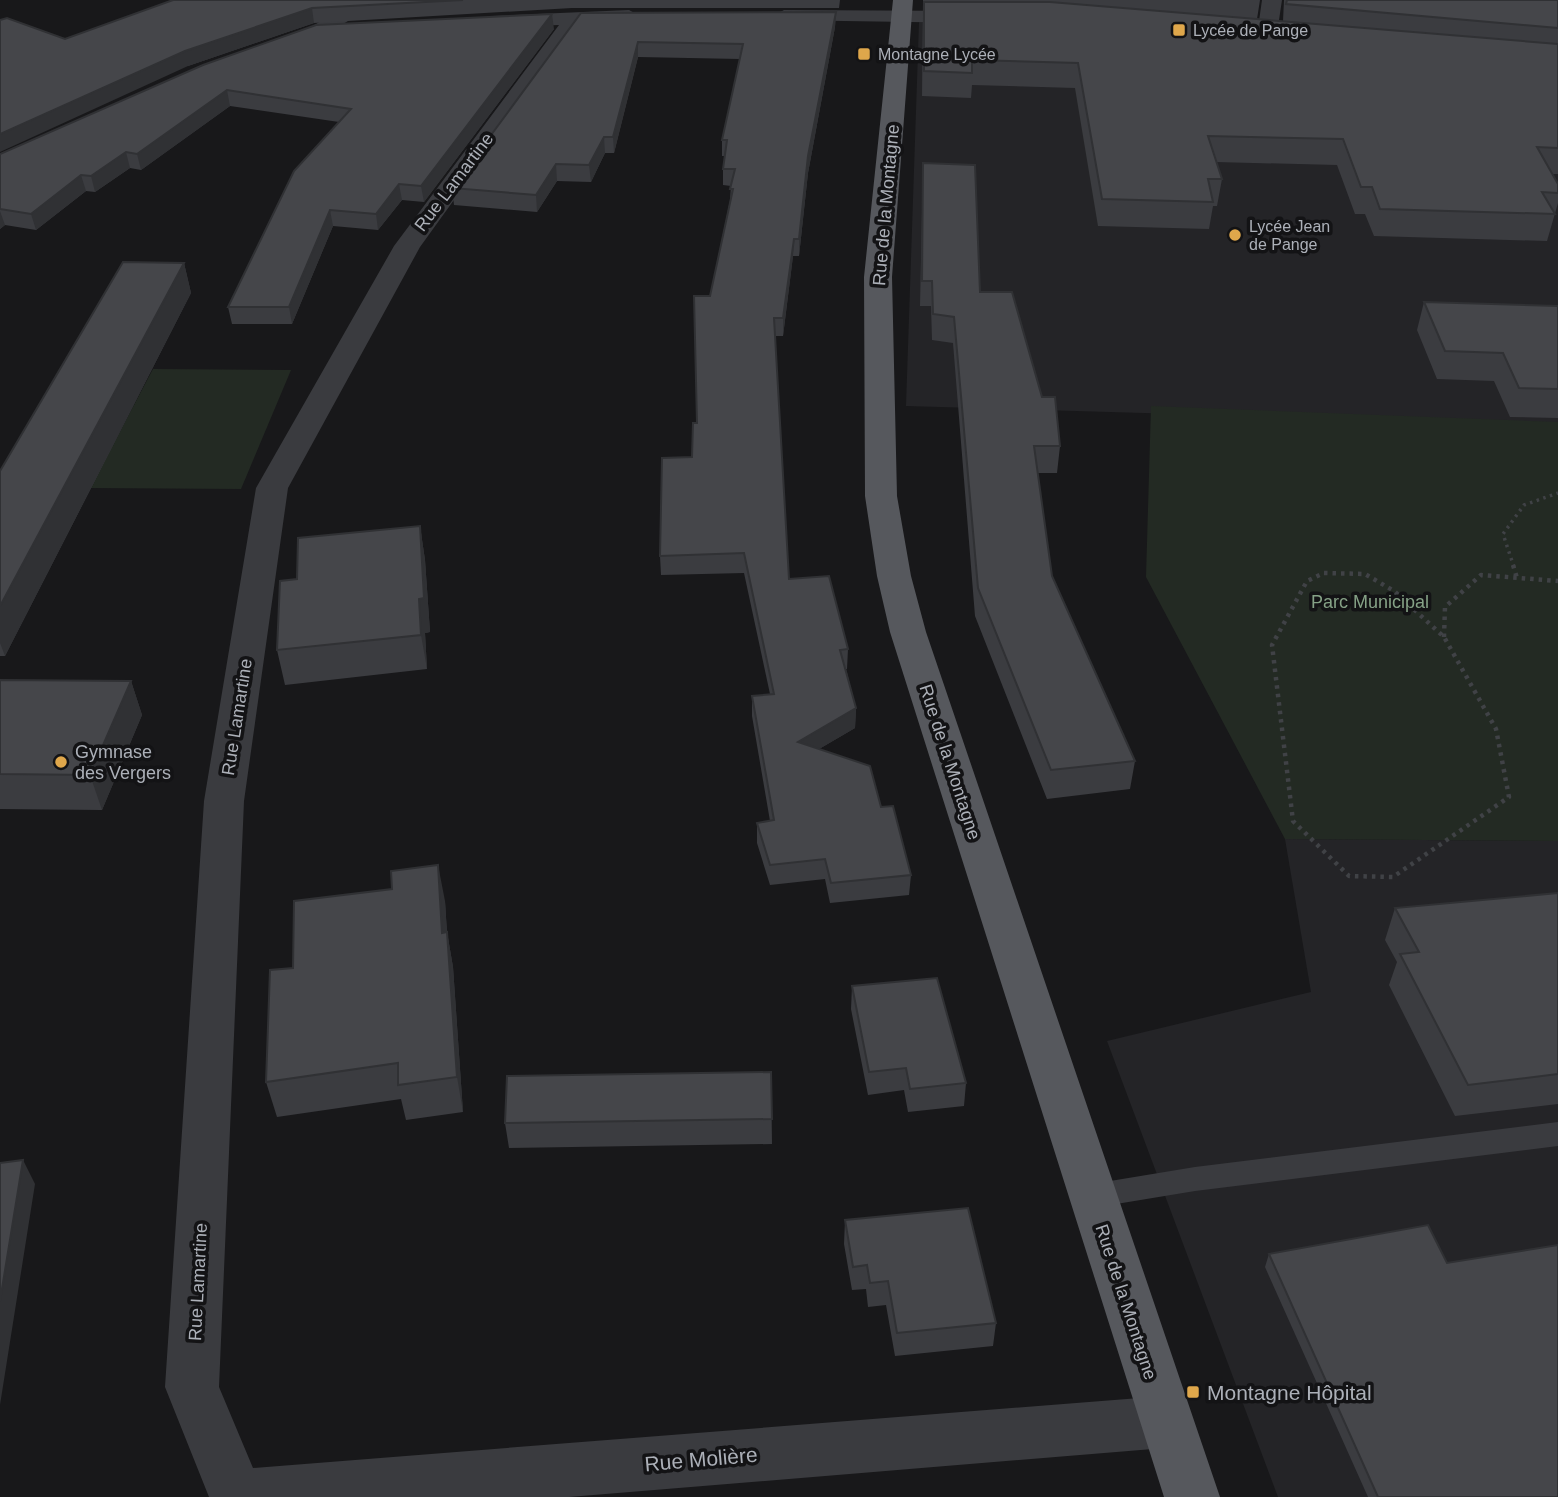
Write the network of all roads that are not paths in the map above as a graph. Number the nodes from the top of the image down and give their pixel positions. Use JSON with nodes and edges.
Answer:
{"nodes":[{"id":1,"x":373,"y":0,"type":"edge"},
{"id":2,"x":1272,"y":0,"type":"edge"},
{"id":3,"x":903,"y":8,"type":"edge"},
{"id":4,"x":654,"y":16,"type":"edge"},
{"id":5,"x":762,"y":16,"type":"edge"},
{"id":6,"x":993,"y":17,"type":"edge"},
{"id":7,"x":572,"y":18,"type":"junction"},
{"id":8,"x":484,"y":22,"type":"edge"},
{"id":9,"x":367,"y":28,"type":"edge"},
{"id":10,"x":315,"y":31,"type":"junction"},
{"id":11,"x":1242,"y":33,"type":"edge"},
{"id":12,"x":289,"y":40,"type":"edge"},
{"id":13,"x":1558,"y":1134,"type":"edge"},
{"id":14,"x":1092,"y":1196,"type":"junction"},
{"id":15,"x":1165,"y":1422,"type":"junction"},
{"id":16,"x":237,"y":1497,"type":"edge"},
{"id":17,"x":1192,"y":1497,"type":"edge"}],
"edges":[{"from":1,"to":10,"type":"street"},
{"from":2,"to":11,"type":"street"},
{"from":3,"to":5,"type":"street"},
{"from":3,"to":6,"type":"street"},
{"from":3,"to":14,"type":"main road","name":"Rue de la Montagne"},
{"from":4,"to":7,"type":"street"},
{"from":7,"to":8,"type":"street"},
{"from":7,"to":16,"type":"street","name":"Rue Lamartine"},
{"from":9,"to":10,"type":"street"},
{"from":10,"to":12,"type":"street"},
{"from":13,"to":14,"type":"lane"},
{"from":14,"to":15,"type":"main road","name":"Rue de la Montagne"},
{"from":15,"to":16,"type":"street","name":"Rue Molière"},
{"from":15,"to":17,"type":"main road","name":"Rue de la Montagne"}]}
